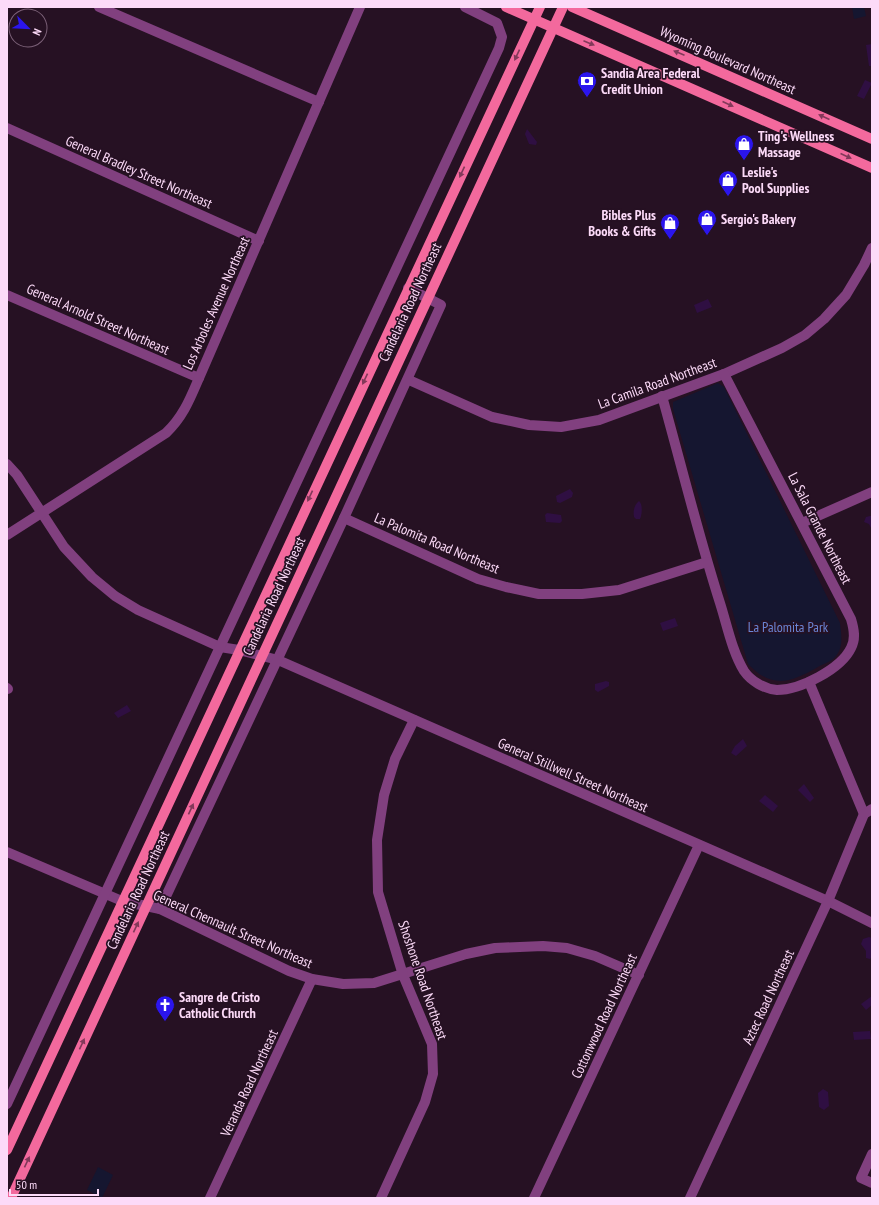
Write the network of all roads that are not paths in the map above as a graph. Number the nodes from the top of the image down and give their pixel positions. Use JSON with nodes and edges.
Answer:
{"nodes":[{"id":1,"x":99,"y":7,"type":"edge"},
{"id":2,"x":360,"y":7,"type":"edge"},
{"id":3,"x":465,"y":7,"type":"edge"},
{"id":4,"x":506,"y":7,"type":"edge"},
{"id":5,"x":540,"y":7,"type":"edge"},
{"id":6,"x":563,"y":7,"type":"edge"},
{"id":7,"x":572,"y":7,"type":"edge"},
{"id":8,"x":534,"y":19,"type":"junction"},
{"id":9,"x":553,"y":28,"type":"junction"},
{"id":10,"x":319,"y":102,"type":"junction"},
{"id":11,"x":7,"y":128,"type":"edge"},
{"id":12,"x":872,"y":139,"type":"edge"},
{"id":13,"x":872,"y":168,"type":"edge"},
{"id":14,"x":259,"y":241,"type":"junction"},
{"id":15,"x":872,"y":248,"type":"edge"},
{"id":16,"x":408,"y":288,"type":"junction"},
{"id":17,"x":7,"y":294,"type":"edge"},
{"id":18,"x":428,"y":297,"type":"junction"},
{"id":19,"x":724,"y":374,"type":"junction"},
{"id":20,"x":199,"y":378,"type":"junction"},
{"id":21,"x":409,"y":380,"type":"junction"},
{"id":22,"x":662,"y":396,"type":"junction"},
{"id":23,"x":7,"y":464,"type":"edge"},
{"id":24,"x":872,"y":492,"type":"edge"},
{"id":25,"x":42,"y":513,"type":"junction"},
{"id":26,"x":344,"y":518,"type":"junction"},
{"id":27,"x":802,"y":523,"type":"junction"},
{"id":28,"x":7,"y":535,"type":"edge"},
{"id":29,"x":707,"y":562,"type":"junction"},
{"id":30,"x":220,"y":647,"type":"junction"},
{"id":31,"x":239,"y":650,"type":"junction"},
{"id":32,"x":261,"y":657,"type":"junction"},
{"id":33,"x":278,"y":660,"type":"junction"},
{"id":34,"x":809,"y":682,"type":"junction"},
{"id":35,"x":414,"y":720,"type":"junction"},
{"id":36,"x":868,"y":812,"type":"edge"},
{"id":37,"x":699,"y":845,"type":"junction"},
{"id":38,"x":7,"y":852,"type":"edge"},
{"id":39,"x":104,"y":894,"type":"junction"},
{"id":40,"x":122,"y":901,"type":"junction"},
{"id":41,"x":828,"y":901,"type":"junction"},
{"id":42,"x":146,"y":905,"type":"junction"},
{"id":43,"x":160,"y":909,"type":"junction"},
{"id":44,"x":872,"y":922,"type":"edge"},
{"id":45,"x":403,"y":975,"type":"junction"},
{"id":46,"x":639,"y":975,"type":"junction"},
{"id":47,"x":312,"y":980,"type":"junction"},
{"id":48,"x":7,"y":1104,"type":"edge"},
{"id":49,"x":7,"y":1150,"type":"edge"},
{"id":50,"x":872,"y":1154,"type":"edge"},
{"id":51,"x":872,"y":1183,"type":"edge"},
{"id":52,"x":11,"y":1198,"type":"edge"},
{"id":53,"x":210,"y":1198,"type":"edge"},
{"id":54,"x":381,"y":1198,"type":"edge"},
{"id":55,"x":534,"y":1198,"type":"edge"},
{"id":56,"x":690,"y":1198,"type":"edge"}],
"edges":[{"from":1,"to":10,"type":"street"},
{"from":2,"to":10,"type":"street","name":"Los Arboles Avenue Northeast"},
{"from":3,"to":30,"type":"street"},
{"from":4,"to":8,"type":"main road"},
{"from":5,"to":8,"type":"main road","name":"Candelaria Road Northeast"},
{"from":6,"to":9,"type":"main road","name":"Candelaria Road Northeast"},
{"from":12,"to":7,"type":"main road","name":"Wyoming Boulevard Northeast","one_way":true},
{"from":8,"to":9,"type":"main road"},
{"from":8,"to":16,"type":"main road","name":"Candelaria Road Northeast","one_way":true},
{"from":9,"to":13,"type":"main road","one_way":true},
{"from":9,"to":18,"type":"main road","name":"Candelaria Road Northeast"},
{"from":10,"to":14,"type":"street","name":"Los Arboles Avenue Northeast"},
{"from":11,"to":14,"type":"street","name":"General Bradley Street Northeast"},
{"from":14,"to":20,"type":"street","name":"Los Arboles Avenue Northeast"},
{"from":15,"to":19,"type":"street","name":"La Camila Road Northeast"},
{"from":16,"to":18,"type":"street"},
{"from":16,"to":31,"type":"main road","name":"Candelaria Road Northeast","one_way":true},
{"from":17,"to":20,"type":"street","name":"General Arnold Street Northeast"},
{"from":18,"to":21,"type":"street"},
{"from":18,"to":32,"type":"main road","name":"Candelaria Road Northeast"},
{"from":19,"to":22,"type":"street","name":"La Camila Road Northeast"},
{"from":19,"to":27,"type":"street","name":"La Sala Grande Northeast"},
{"from":20,"to":25,"type":"street","name":"Los Arboles Avenue Northeast"},
{"from":21,"to":22,"type":"street","name":"La Camila Road Northeast"},
{"from":21,"to":26,"type":"street"},
{"from":22,"to":29,"type":"street","name":"La Sala Grande Northeast"},
{"from":23,"to":25,"type":"street","name":"General Stillwell Street Northeast"},
{"from":24,"to":27,"type":"street"},
{"from":25,"to":28,"type":"street","name":"Los Arboles Avenue Northeast"},
{"from":25,"to":30,"type":"street","name":"General Stillwell Street Northeast"},
{"from":26,"to":29,"type":"street","name":"La Palomita Road Northeast"},
{"from":26,"to":33,"type":"street"},
{"from":27,"to":34,"type":"street","name":"La Sala Grande Northeast"},
{"from":29,"to":34,"type":"street","name":"La Sala Grande Northeast"},
{"from":30,"to":31,"type":"street","name":"General Stillwell Street Northeast"},
{"from":30,"to":39,"type":"street"},
{"from":31,"to":32,"type":"street","name":"General Stillwell Street Northeast"},
{"from":31,"to":40,"type":"main road","name":"Candelaria Road Northeast"},
{"from":32,"to":33,"type":"street","name":"General Stillwell Street Northeast"},
{"from":42,"to":32,"type":"main road","name":"Candelaria Road Northeast","one_way":true},
{"from":33,"to":35,"type":"street","name":"General Stillwell Street Northeast"},
{"from":33,"to":43,"type":"street"},
{"from":34,"to":36,"type":"street"},
{"from":35,"to":37,"type":"street","name":"General Stillwell Street Northeast"},
{"from":35,"to":45,"type":"street","name":"Shoshone Road Northeast"},
{"from":36,"to":41,"type":"street","name":"Aztec Road Northeast"},
{"from":37,"to":41,"type":"street","name":"General Stillwell Street Northeast"},
{"from":37,"to":46,"type":"street","name":"Cottonwood Road Northeast"},
{"from":38,"to":39,"type":"street","name":"General Chennault Street Northeast"},
{"from":39,"to":40,"type":"street","name":"General Chennault Street Northeast"},
{"from":39,"to":48,"type":"street"},
{"from":40,"to":42,"type":"street","name":"General Chennault Street Northeast"},
{"from":40,"to":49,"type":"main road","name":"Candelaria Road Northeast"},
{"from":41,"to":44,"type":"street","name":"General Stillwell Street Northeast"},
{"from":41,"to":56,"type":"street","name":"Aztec Road Northeast"},
{"from":42,"to":43,"type":"street","name":"General Chennault Street Northeast"},
{"from":52,"to":42,"type":"main road","name":"Candelaria Road Northeast","one_way":true},
{"from":43,"to":47,"type":"street","name":"General Chennault Street Northeast"},
{"from":45,"to":46,"type":"street","name":"General Chennault Street Northeast"},
{"from":45,"to":47,"type":"street","name":"General Chennault Street Northeast"},
{"from":45,"to":54,"type":"street","name":"Shoshone Road Northeast"},
{"from":46,"to":55,"type":"street","name":"Cottonwood Road Northeast"},
{"from":47,"to":53,"type":"street","name":"Veranda Road Northeast"},
{"from":50,"to":51,"type":"street"}]}
